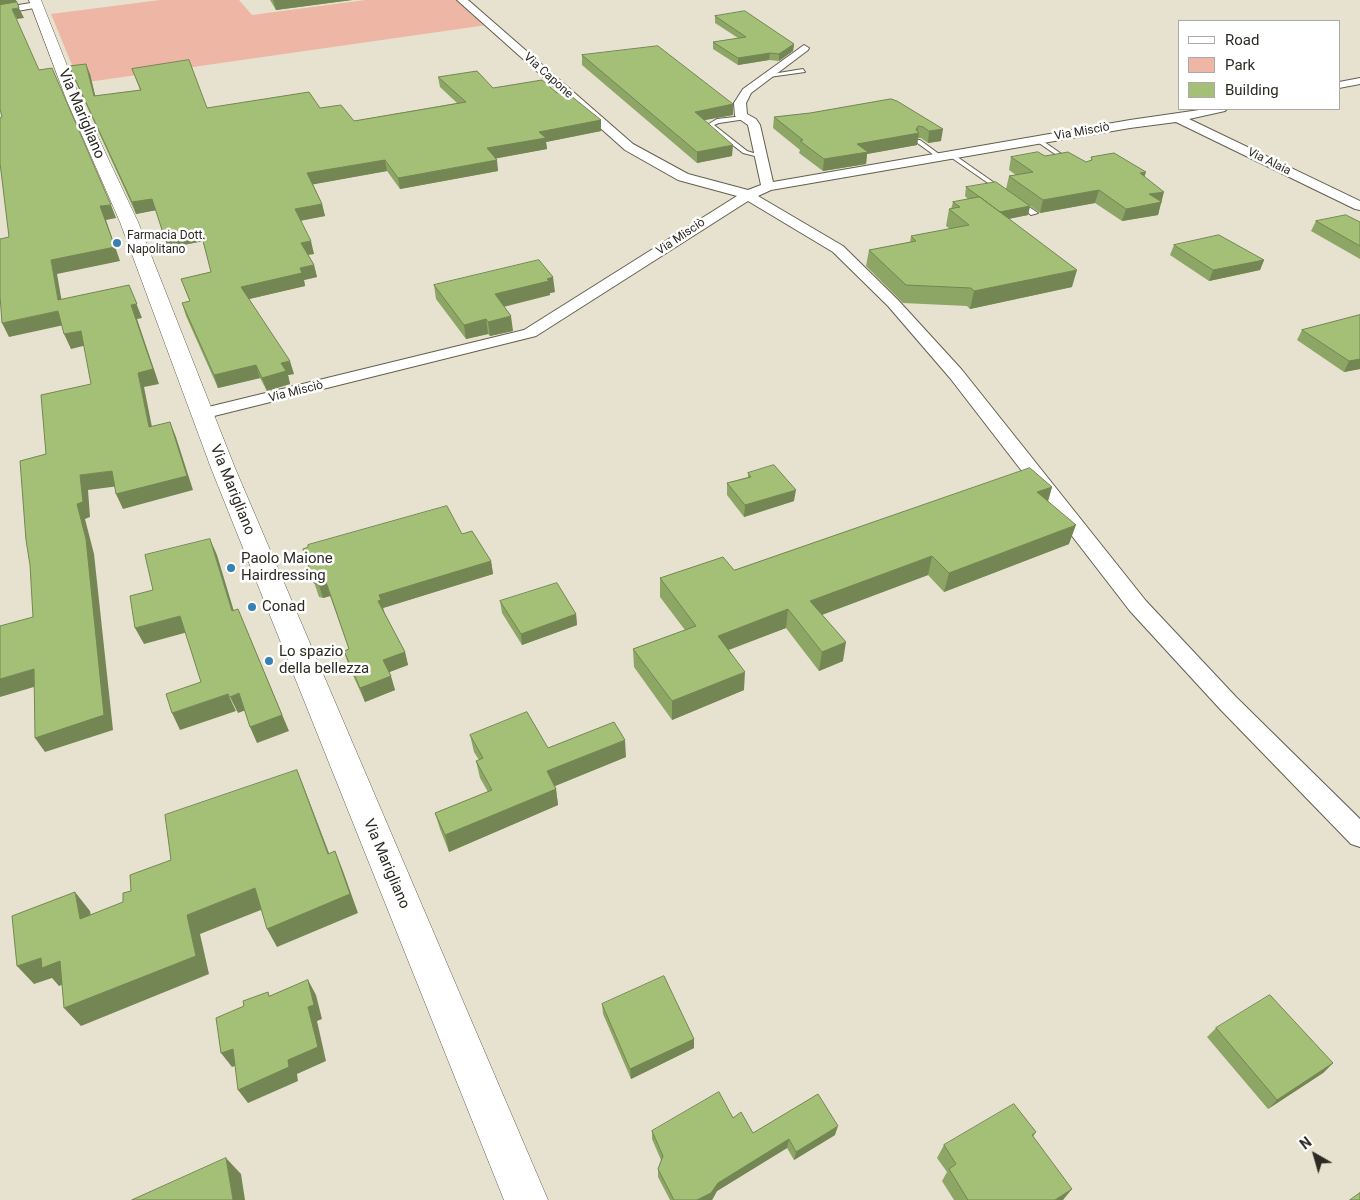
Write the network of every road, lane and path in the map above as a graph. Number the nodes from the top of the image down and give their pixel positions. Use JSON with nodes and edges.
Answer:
{"nodes":[{"id":1,"x":462,"y":0,"type":"edge"},
{"id":2,"x":36,"y":3,"type":"edge"},
{"id":3,"x":0,"y":11,"type":"edge"},
{"id":4,"x":804,"y":48,"type":"dead end"},
{"id":5,"x":803,"y":72,"type":"dead end"},
{"id":6,"x":769,"y":75,"type":"junction"},
{"id":7,"x":1360,"y":81,"type":"edge"},
{"id":8,"x":1340,"y":85,"type":"edge"},
{"id":9,"x":1216,"y":110,"type":"edge"},
{"id":10,"x":744,"y":118,"type":"junction"},
{"id":11,"x":1178,"y":118,"type":"junction"},
{"id":12,"x":1038,"y":140,"type":"junction"},
{"id":13,"x":918,"y":141,"type":"edge"},
{"id":14,"x":945,"y":156,"type":"junction"},
{"id":15,"x":761,"y":157,"type":"junction"},
{"id":16,"x":1077,"y":166,"type":"edge"},
{"id":17,"x":768,"y":187,"type":"junction"},
{"id":18,"x":746,"y":194,"type":"junction"},
{"id":19,"x":1360,"y":206,"type":"edge"},
{"id":20,"x":1034,"y":213,"type":"dead end"},
{"id":21,"x":202,"y":414,"type":"junction"},
{"id":22,"x":1360,"y":836,"type":"edge"},
{"id":23,"x":526,"y":1200,"type":"edge"}],
"edges":[{"from":1,"to":18,"type":"street","name":"Via Capone"},
{"from":2,"to":3,"type":"street"},
{"from":2,"to":21,"type":"street","name":"Via Marigliano"},
{"from":4,"to":6,"type":"street"},
{"from":5,"to":6,"type":"lane"},
{"from":6,"to":10,"type":"street"},
{"from":7,"to":8,"type":"street"},
{"from":9,"to":11,"type":"street","name":"Via Misciò"},
{"from":10,"to":15,"type":"street"},
{"from":10,"to":15,"type":"lane"},
{"from":11,"to":12,"type":"street","name":"Via Misciò"},
{"from":11,"to":19,"type":"street","name":"Via Alaia"},
{"from":12,"to":14,"type":"street","name":"Via Misciò"},
{"from":12,"to":16,"type":"lane"},
{"from":13,"to":14,"type":"lane"},
{"from":14,"to":17,"type":"street","name":"Via Misciò"},
{"from":14,"to":20,"type":"lane"},
{"from":15,"to":17,"type":"street"},
{"from":17,"to":18,"type":"street","name":"Via Misciò"},
{"from":18,"to":21,"type":"street","name":"Via Misciò"},
{"from":18,"to":22,"type":"street","name":"Via Capone"},
{"from":21,"to":23,"type":"street","name":"Via Marigliano"}]}
